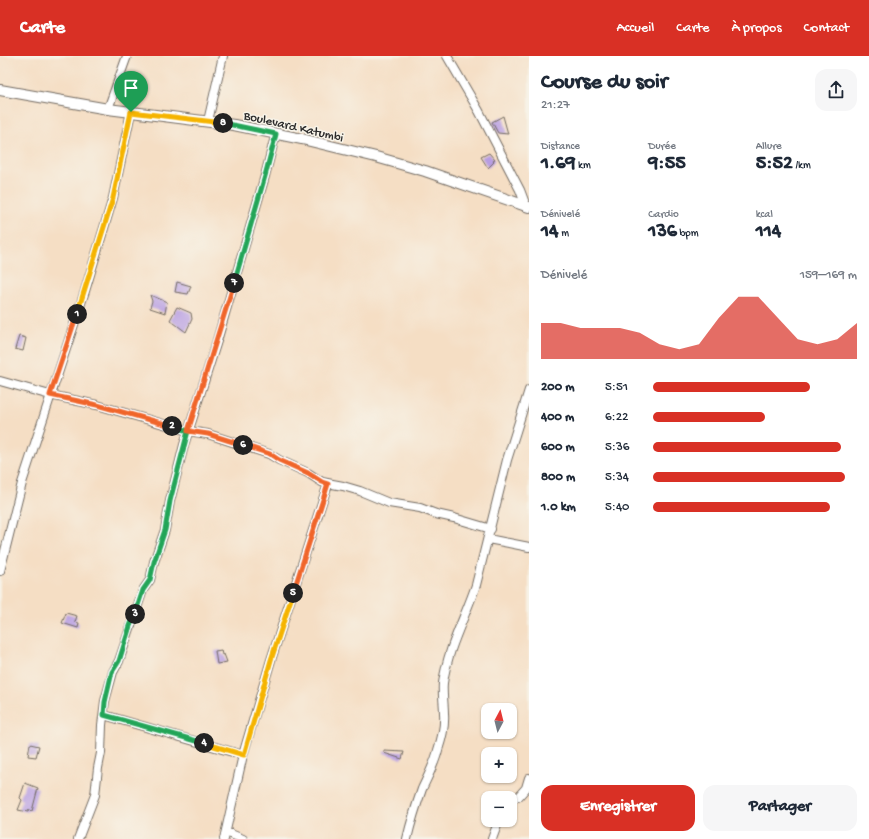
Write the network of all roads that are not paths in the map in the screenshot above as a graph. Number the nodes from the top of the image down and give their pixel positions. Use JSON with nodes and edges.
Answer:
{"nodes":[{"id":1,"x":127,"y":56,"type":"edge"},
{"id":2,"x":223,"y":56,"type":"edge"},
{"id":3,"x":447,"y":56,"type":"edge"},
{"id":4,"x":0,"y":90,"type":"edge"},
{"id":5,"x":108,"y":109,"type":"junction"},
{"id":6,"x":131,"y":112,"type":"junction"},
{"id":7,"x":208,"y":121,"type":"junction"},
{"id":8,"x":276,"y":134,"type":"junction"},
{"id":9,"x":527,"y":206,"type":"edge"},
{"id":10,"x":0,"y":381,"type":"edge"},
{"id":11,"x":529,"y":390,"type":"edge"},
{"id":12,"x":50,"y":395,"type":"junction"},
{"id":13,"x":188,"y":431,"type":"junction"},
{"id":14,"x":328,"y":484,"type":"junction"},
{"id":15,"x":491,"y":529,"type":"junction"},
{"id":16,"x":488,"y":539,"type":"junction"},
{"id":17,"x":529,"y":547,"type":"edge"},
{"id":18,"x":0,"y":571,"type":"edge"},
{"id":19,"x":104,"y":715,"type":"junction"},
{"id":20,"x":244,"y":755,"type":"junction"},
{"id":21,"x":529,"y":778,"type":"edge"},
{"id":22,"x":517,"y":797,"type":"edge"},
{"id":23,"x":496,"y":827,"type":"edge"},
{"id":24,"x":225,"y":836,"type":"edge"},
{"id":25,"x":78,"y":839,"type":"edge"},
{"id":26,"x":243,"y":839,"type":"edge"},
{"id":27,"x":407,"y":839,"type":"edge"},
{"id":28,"x":492,"y":839,"type":"edge"}],
"edges":[{"from":1,"to":5,"type":"street"},
{"from":2,"to":7,"type":"street"},
{"from":3,"to":9,"type":"street"},
{"from":4,"to":5,"type":"street","name":"Boulevard Katumbi"},
{"from":5,"to":6,"type":"street","name":"Boulevard Katumbi"},
{"from":6,"to":7,"type":"street","name":"Boulevard Katumbi"},
{"from":6,"to":12,"type":"street"},
{"from":7,"to":8,"type":"street","name":"Boulevard Katumbi"},
{"from":8,"to":9,"type":"street","name":"Boulevard Katumbi"},
{"from":8,"to":13,"type":"street"},
{"from":10,"to":12,"type":"street"},
{"from":11,"to":15,"type":"street"},
{"from":12,"to":13,"type":"street"},
{"from":12,"to":18,"type":"street"},
{"from":13,"to":14,"type":"street"},
{"from":13,"to":19,"type":"street"},
{"from":14,"to":15,"type":"street"},
{"from":14,"to":20,"type":"street"},
{"from":15,"to":16,"type":"street"},
{"from":16,"to":17,"type":"street"},
{"from":16,"to":27,"type":"street"},
{"from":19,"to":20,"type":"street"},
{"from":19,"to":25,"type":"street"},
{"from":20,"to":24,"type":"street"},
{"from":21,"to":22,"type":"street"},
{"from":23,"to":28,"type":"street"},
{"from":24,"to":26,"type":"street"}]}
